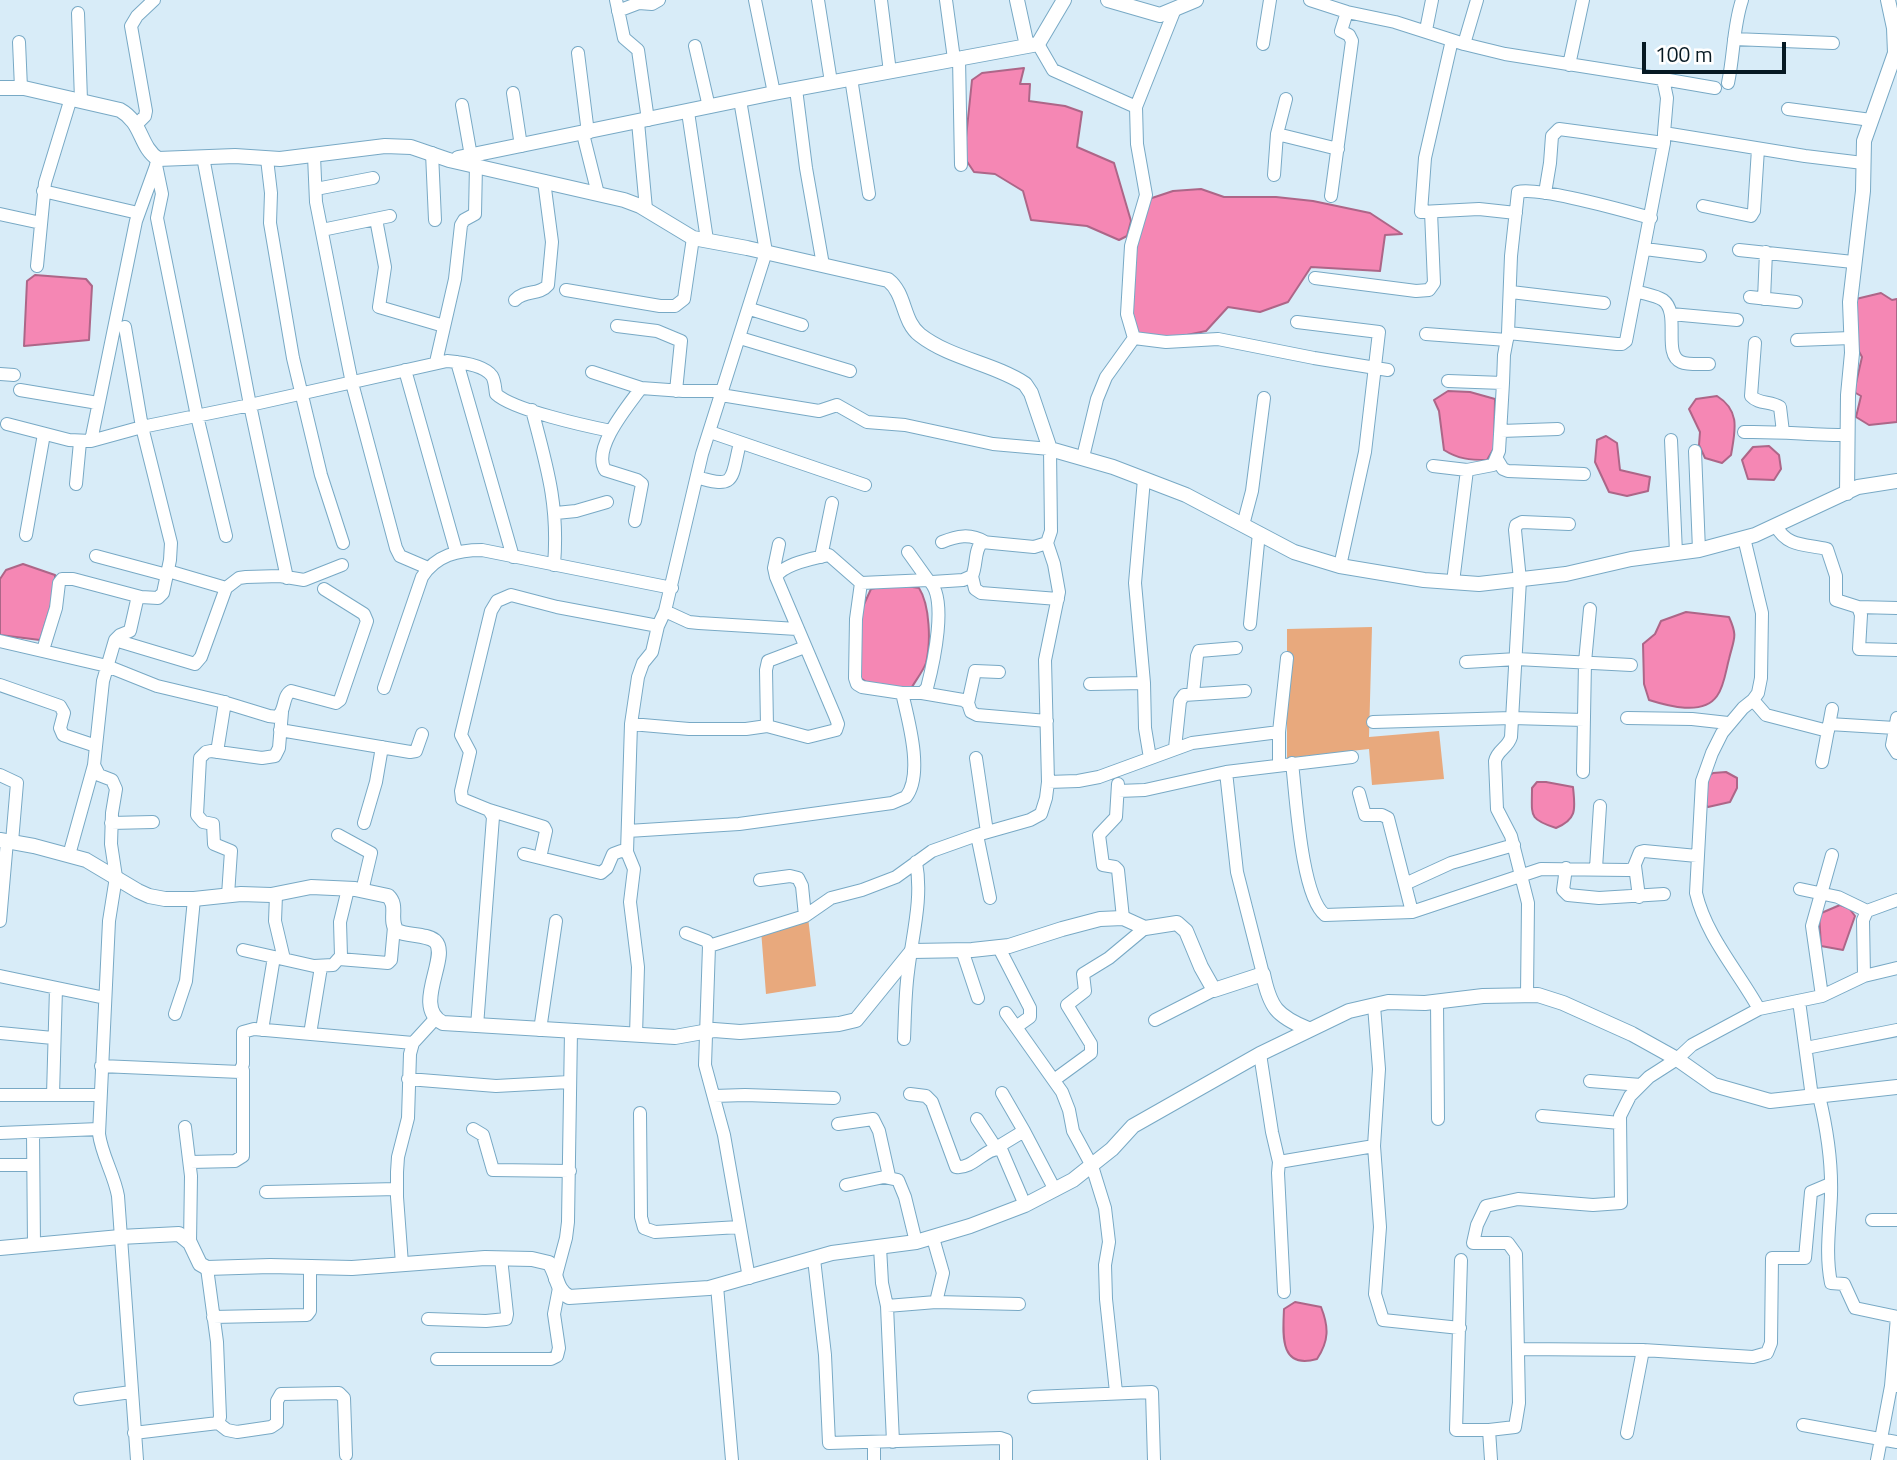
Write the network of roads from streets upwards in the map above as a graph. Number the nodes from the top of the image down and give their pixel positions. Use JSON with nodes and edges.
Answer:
{"nodes":[{"id":1,"x":155,"y":0,"type":"edge"},
{"id":2,"x":659,"y":0,"type":"edge"},
{"id":3,"x":755,"y":0,"type":"edge"},
{"id":4,"x":818,"y":0,"type":"edge"},
{"id":5,"x":881,"y":0,"type":"edge"},
{"id":6,"x":946,"y":0,"type":"edge"},
{"id":7,"x":1017,"y":0,"type":"edge"},
{"id":8,"x":1064,"y":0,"type":"edge"},
{"id":9,"x":1108,"y":0,"type":"edge"},
{"id":10,"x":1196,"y":0,"type":"edge"},
{"id":11,"x":1270,"y":0,"type":"edge"},
{"id":12,"x":1310,"y":0,"type":"edge"},
{"id":13,"x":1433,"y":0,"type":"edge"},
{"id":14,"x":1477,"y":0,"type":"edge"},
{"id":15,"x":1583,"y":0,"type":"edge"},
{"id":16,"x":1742,"y":0,"type":"edge"},
{"id":17,"x":1888,"y":0,"type":"edge"},
{"id":18,"x":617,"y":6,"type":"edge"},
{"id":19,"x":1175,"y":9,"type":"junction"},
{"id":20,"x":1347,"y":12,"type":"junction"},
{"id":21,"x":78,"y":13,"type":"dead end"},
{"id":22,"x":1895,"y":28,"type":"edge"},
{"id":23,"x":1426,"y":30,"type":"junction"},
{"id":24,"x":1734,"y":39,"type":"junction"},
{"id":25,"x":19,"y":42,"type":"dead end"},
{"id":26,"x":1458,"y":42,"type":"junction"},
{"id":27,"x":1833,"y":43,"type":"dead end"},
{"id":28,"x":1263,"y":44,"type":"dead end"},
{"id":29,"x":1032,"y":45,"type":"junction"},
{"id":30,"x":695,"y":46,"type":"dead end"},
{"id":31,"x":578,"y":53,"type":"dead end"},
{"id":32,"x":957,"y":58,"type":"junction"},
{"id":33,"x":1569,"y":65,"type":"junction"},
{"id":34,"x":890,"y":72,"type":"junction"},
{"id":35,"x":851,"y":78,"type":"junction"},
{"id":36,"x":1663,"y":79,"type":"junction"},
{"id":37,"x":831,"y":82,"type":"junction"},
{"id":38,"x":1890,"y":86,"type":"edge"},
{"id":39,"x":0,"y":88,"type":"edge"},
{"id":40,"x":21,"y":88,"type":"junction"},
{"id":41,"x":796,"y":89,"type":"junction"},
{"id":42,"x":513,"y":93,"type":"dead end"},
{"id":43,"x":774,"y":93,"type":"junction"},
{"id":44,"x":76,"y":99,"type":"junction"},
{"id":45,"x":1286,"y":99,"type":"dead end"},
{"id":46,"x":740,"y":100,"type":"junction"},
{"id":47,"x":462,"y":105,"type":"dead end"},
{"id":48,"x":709,"y":107,"type":"junction"},
{"id":49,"x":1136,"y":107,"type":"junction"},
{"id":50,"x":1788,"y":109,"type":"dead end"},
{"id":51,"x":688,"y":111,"type":"junction"},
{"id":52,"x":1871,"y":120,"type":"junction"},
{"id":53,"x":643,"y":121,"type":"junction"},
{"id":54,"x":137,"y":124,"type":"junction"},
{"id":55,"x":585,"y":133,"type":"junction"},
{"id":56,"x":1277,"y":134,"type":"junction"},
{"id":57,"x":1664,"y":138,"type":"junction"},
{"id":58,"x":521,"y":146,"type":"junction"},
{"id":59,"x":1338,"y":149,"type":"junction"},
{"id":60,"x":1758,"y":149,"type":"junction"},
{"id":61,"x":432,"y":153,"type":"junction"},
{"id":62,"x":314,"y":156,"type":"junction"},
{"id":63,"x":203,"y":157,"type":"junction"},
{"id":64,"x":267,"y":159,"type":"junction"},
{"id":65,"x":473,"y":160,"type":"junction"},
{"id":66,"x":157,"y":162,"type":"junction"},
{"id":67,"x":1863,"y":163,"type":"junction"},
{"id":68,"x":961,"y":166,"type":"dead end"},
{"id":69,"x":1274,"y":175,"type":"dead end"},
{"id":70,"x":373,"y":178,"type":"dead end"},
{"id":71,"x":544,"y":181,"type":"junction"},
{"id":72,"x":316,"y":189,"type":"junction"},
{"id":73,"x":43,"y":191,"type":"junction"},
{"id":74,"x":1545,"y":193,"type":"junction"},
{"id":75,"x":598,"y":194,"type":"junction"},
{"id":76,"x":869,"y":194,"type":"dead end"},
{"id":77,"x":1331,"y":196,"type":"dead end"},
{"id":78,"x":1703,"y":206,"type":"dead end"},
{"id":79,"x":646,"y":209,"type":"junction"},
{"id":80,"x":1431,"y":212,"type":"junction"},
{"id":81,"x":138,"y":213,"type":"junction"},
{"id":82,"x":1516,"y":213,"type":"junction"},
{"id":83,"x":0,"y":214,"type":"edge"},
{"id":84,"x":390,"y":216,"type":"dead end"},
{"id":85,"x":1651,"y":218,"type":"junction"},
{"id":86,"x":376,"y":219,"type":"junction"},
{"id":87,"x":435,"y":219,"type":"dead end"},
{"id":88,"x":41,"y":223,"type":"junction"},
{"id":89,"x":323,"y":230,"type":"junction"},
{"id":90,"x":700,"y":239,"type":"junction"},
{"id":91,"x":1645,"y":249,"type":"junction"},
{"id":92,"x":1739,"y":250,"type":"dead end"},
{"id":93,"x":766,"y":252,"type":"junction"},
{"id":94,"x":1766,"y":252,"type":"junction"},
{"id":95,"x":1700,"y":256,"type":"dead end"},
{"id":96,"x":1853,"y":262,"type":"junction"},
{"id":97,"x":823,"y":265,"type":"junction"},
{"id":98,"x":37,"y":266,"type":"dead end"},
{"id":99,"x":1315,"y":278,"type":"dead end"},
{"id":100,"x":566,"y":290,"type":"dead end"},
{"id":101,"x":1636,"y":291,"type":"junction"},
{"id":102,"x":1511,"y":292,"type":"junction"},
{"id":103,"x":1750,"y":297,"type":"dead end"},
{"id":104,"x":1764,"y":299,"type":"junction"},
{"id":105,"x":515,"y":300,"type":"dead end"},
{"id":106,"x":1796,"y":302,"type":"dead end"},
{"id":107,"x":1605,"y":303,"type":"dead end"},
{"id":108,"x":750,"y":309,"type":"junction"},
{"id":109,"x":1671,"y":314,"type":"junction"},
{"id":110,"x":1737,"y":320,"type":"dead end"},
{"id":111,"x":1297,"y":322,"type":"dead end"},
{"id":112,"x":802,"y":325,"type":"dead end"},
{"id":113,"x":444,"y":326,"type":"junction"},
{"id":114,"x":617,"y":326,"type":"dead end"},
{"id":115,"x":125,"y":327,"type":"dead end"},
{"id":116,"x":1426,"y":334,"type":"dead end"},
{"id":117,"x":1508,"y":336,"type":"junction"},
{"id":118,"x":740,"y":338,"type":"junction"},
{"id":119,"x":1134,"y":338,"type":"junction"},
{"id":120,"x":1851,"y":338,"type":"junction"},
{"id":121,"x":1797,"y":340,"type":"dead end"},
{"id":122,"x":1755,"y":343,"type":"dead end"},
{"id":123,"x":436,"y":362,"type":"junction"},
{"id":124,"x":457,"y":362,"type":"junction"},
{"id":125,"x":1709,"y":364,"type":"dead end"},
{"id":126,"x":1381,"y":369,"type":"junction"},
{"id":127,"x":405,"y":370,"type":"junction"},
{"id":128,"x":850,"y":371,"type":"dead end"},
{"id":129,"x":592,"y":372,"type":"dead end"},
{"id":130,"x":0,"y":374,"type":"edge"},
{"id":131,"x":14,"y":375,"type":"dead end"},
{"id":132,"x":1448,"y":381,"type":"dead end"},
{"id":133,"x":352,"y":383,"type":"junction"},
{"id":134,"x":1503,"y":383,"type":"junction"},
{"id":135,"x":640,"y":388,"type":"junction"},
{"id":136,"x":20,"y":390,"type":"dead end"},
{"id":137,"x":676,"y":391,"type":"junction"},
{"id":138,"x":722,"y":393,"type":"junction"},
{"id":139,"x":300,"y":394,"type":"junction"},
{"id":140,"x":1264,"y":398,"type":"dead end"},
{"id":141,"x":98,"y":403,"type":"junction"},
{"id":142,"x":250,"y":405,"type":"junction"},
{"id":143,"x":532,"y":410,"type":"junction"},
{"id":144,"x":197,"y":416,"type":"junction"},
{"id":145,"x":7,"y":424,"type":"dead end"},
{"id":146,"x":142,"y":427,"type":"junction"},
{"id":147,"x":1558,"y":429,"type":"dead end"},
{"id":148,"x":611,"y":431,"type":"junction"},
{"id":149,"x":1501,"y":431,"type":"junction"},
{"id":150,"x":710,"y":432,"type":"junction"},
{"id":151,"x":1744,"y":432,"type":"dead end"},
{"id":152,"x":1783,"y":432,"type":"junction"},
{"id":153,"x":44,"y":434,"type":"junction"},
{"id":154,"x":1846,"y":435,"type":"junction"},
{"id":155,"x":1671,"y":440,"type":"dead end"},
{"id":156,"x":86,"y":442,"type":"junction"},
{"id":157,"x":740,"y":443,"type":"junction"},
{"id":158,"x":1050,"y":449,"type":"junction"},
{"id":159,"x":1695,"y":451,"type":"dead end"},
{"id":160,"x":1083,"y":457,"type":"junction"},
{"id":161,"x":1497,"y":459,"type":"junction"},
{"id":162,"x":1433,"y":466,"type":"dead end"},
{"id":163,"x":1467,"y":470,"type":"junction"},
{"id":164,"x":1584,"y":474,"type":"dead end"},
{"id":165,"x":697,"y":477,"type":"junction"},
{"id":166,"x":1144,"y":479,"type":"junction"},
{"id":167,"x":1897,"y":481,"type":"edge"},
{"id":168,"x":76,"y":484,"type":"dead end"},
{"id":169,"x":865,"y":485,"type":"dead end"},
{"id":170,"x":1847,"y":494,"type":"junction"},
{"id":171,"x":607,"y":502,"type":"dead end"},
{"id":172,"x":832,"y":503,"type":"dead end"},
{"id":173,"x":556,"y":513,"type":"junction"},
{"id":174,"x":635,"y":521,"type":"dead end"},
{"id":175,"x":1569,"y":524,"type":"dead end"},
{"id":176,"x":1243,"y":525,"type":"junction"},
{"id":177,"x":1776,"y":526,"type":"junction"},
{"id":178,"x":1259,"y":533,"type":"junction"},
{"id":179,"x":26,"y":535,"type":"dead end"},
{"id":180,"x":226,"y":536,"type":"dead end"},
{"id":181,"x":1744,"y":538,"type":"junction"},
{"id":182,"x":343,"y":542,"type":"dead end"},
{"id":183,"x":942,"y":542,"type":"dead end"},
{"id":184,"x":985,"y":542,"type":"junction"},
{"id":185,"x":1046,"y":543,"type":"junction"},
{"id":186,"x":779,"y":544,"type":"dead end"},
{"id":187,"x":1699,"y":550,"type":"junction"},
{"id":188,"x":456,"y":551,"type":"junction"},
{"id":189,"x":908,"y":552,"type":"dead end"},
{"id":190,"x":1676,"y":553,"type":"junction"},
{"id":191,"x":96,"y":556,"type":"dead end"},
{"id":192,"x":513,"y":557,"type":"junction"},
{"id":193,"x":821,"y":557,"type":"junction"},
{"id":194,"x":342,"y":565,"type":"dead end"},
{"id":195,"x":554,"y":565,"type":"junction"},
{"id":196,"x":1340,"y":566,"type":"junction"},
{"id":197,"x":428,"y":568,"type":"junction"},
{"id":198,"x":167,"y":573,"type":"junction"},
{"id":199,"x":972,"y":576,"type":"junction"},
{"id":200,"x":287,"y":578,"type":"junction"},
{"id":201,"x":776,"y":578,"type":"junction"},
{"id":202,"x":1520,"y":580,"type":"junction"},
{"id":203,"x":930,"y":581,"type":"junction"},
{"id":204,"x":1452,"y":582,"type":"junction"},
{"id":205,"x":860,"y":583,"type":"junction"},
{"id":206,"x":226,"y":588,"type":"junction"},
{"id":207,"x":672,"y":588,"type":"junction"},
{"id":208,"x":324,"y":589,"type":"dead end"},
{"id":209,"x":141,"y":597,"type":"junction"},
{"id":210,"x":1058,"y":599,"type":"junction"},
{"id":211,"x":1858,"y":607,"type":"junction"},
{"id":212,"x":1897,"y":608,"type":"edge"},
{"id":213,"x":1590,"y":609,"type":"dead end"},
{"id":214,"x":665,"y":611,"type":"junction"},
{"id":215,"x":1250,"y":624,"type":"dead end"},
{"id":216,"x":658,"y":626,"type":"junction"},
{"id":217,"x":797,"y":629,"type":"junction"},
{"id":218,"x":115,"y":639,"type":"junction"},
{"id":219,"x":0,"y":641,"type":"edge"},
{"id":220,"x":805,"y":647,"type":"junction"},
{"id":221,"x":1236,"y":648,"type":"dead end"},
{"id":222,"x":43,"y":650,"type":"junction"},
{"id":223,"x":1897,"y":650,"type":"edge"},
{"id":224,"x":1287,"y":658,"type":"dead end"},
{"id":225,"x":1517,"y":659,"type":"junction"},
{"id":226,"x":1466,"y":662,"type":"dead end"},
{"id":227,"x":1586,"y":662,"type":"junction"},
{"id":228,"x":1631,"y":665,"type":"dead end"},
{"id":229,"x":107,"y":666,"type":"junction"},
{"id":230,"x":999,"y":672,"type":"dead end"},
{"id":231,"x":1144,"y":683,"type":"junction"},
{"id":232,"x":1090,"y":684,"type":"dead end"},
{"id":233,"x":0,"y":685,"type":"edge"},
{"id":234,"x":384,"y":688,"type":"dead end"},
{"id":235,"x":1245,"y":691,"type":"dead end"},
{"id":236,"x":902,"y":693,"type":"junction"},
{"id":237,"x":922,"y":693,"type":"junction"},
{"id":238,"x":1193,"y":693,"type":"junction"},
{"id":239,"x":1753,"y":700,"type":"junction"},
{"id":240,"x":225,"y":702,"type":"junction"},
{"id":241,"x":968,"y":703,"type":"junction"},
{"id":242,"x":1832,"y":709,"type":"dead end"},
{"id":243,"x":282,"y":712,"type":"junction"},
{"id":244,"x":1627,"y":718,"type":"dead end"},
{"id":245,"x":1512,"y":719,"type":"junction"},
{"id":246,"x":1047,"y":720,"type":"junction"},
{"id":247,"x":1584,"y":720,"type":"junction"},
{"id":248,"x":1373,"y":722,"type":"dead end"},
{"id":249,"x":1728,"y":723,"type":"junction"},
{"id":250,"x":1896,"y":723,"type":"edge"},
{"id":251,"x":631,"y":724,"type":"junction"},
{"id":252,"x":767,"y":726,"type":"junction"},
{"id":253,"x":1828,"y":727,"type":"junction"},
{"id":254,"x":280,"y":730,"type":"junction"},
{"id":255,"x":1279,"y":732,"type":"junction"},
{"id":256,"x":422,"y":734,"type":"dead end"},
{"id":257,"x":96,"y":746,"type":"junction"},
{"id":258,"x":382,"y":747,"type":"junction"},
{"id":259,"x":1175,"y":748,"type":"junction"},
{"id":260,"x":217,"y":752,"type":"junction"},
{"id":261,"x":1897,"y":753,"type":"edge"},
{"id":262,"x":1352,"y":757,"type":"dead end"},
{"id":263,"x":976,"y":758,"type":"dead end"},
{"id":264,"x":1150,"y":758,"type":"junction"},
{"id":265,"x":1822,"y":762,"type":"dead end"},
{"id":266,"x":1286,"y":764,"type":"junction"},
{"id":267,"x":94,"y":765,"type":"junction"},
{"id":268,"x":1118,"y":771,"type":"junction"},
{"id":269,"x":1226,"y":772,"type":"junction"},
{"id":270,"x":1583,"y":772,"type":"dead end"},
{"id":271,"x":0,"y":775,"type":"edge"},
{"id":272,"x":1048,"y":782,"type":"junction"},
{"id":273,"x":1118,"y":791,"type":"junction"},
{"id":274,"x":1359,"y":793,"type":"dead end"},
{"id":275,"x":1600,"y":806,"type":"dead end"},
{"id":276,"x":489,"y":810,"type":"junction"},
{"id":277,"x":153,"y":822,"type":"dead end"},
{"id":278,"x":111,"y":823,"type":"junction"},
{"id":279,"x":364,"y":823,"type":"dead end"},
{"id":280,"x":628,"y":831,"type":"junction"},
{"id":281,"x":982,"y":834,"type":"junction"},
{"id":282,"x":338,"y":835,"type":"dead end"},
{"id":283,"x":6,"y":841,"type":"edge"},
{"id":284,"x":1514,"y":845,"type":"junction"},
{"id":285,"x":628,"y":852,"type":"junction"},
{"id":286,"x":524,"y":854,"type":"dead end"},
{"id":287,"x":69,"y":855,"type":"junction"},
{"id":288,"x":1832,"y":855,"type":"dead end"},
{"id":289,"x":1697,"y":856,"type":"junction"},
{"id":290,"x":540,"y":858,"type":"junction"},
{"id":291,"x":916,"y":862,"type":"junction"},
{"id":292,"x":1635,"y":866,"type":"junction"},
{"id":293,"x":1566,"y":868,"type":"junction"},
{"id":294,"x":1597,"y":868,"type":"junction"},
{"id":295,"x":1522,"y":875,"type":"junction"},
{"id":296,"x":116,"y":877,"type":"junction"},
{"id":297,"x":760,"y":880,"type":"dead end"},
{"id":298,"x":1405,"y":884,"type":"junction"},
{"id":299,"x":1800,"y":889,"type":"dead end"},
{"id":300,"x":355,"y":890,"type":"junction"},
{"id":301,"x":1664,"y":894,"type":"dead end"},
{"id":302,"x":228,"y":895,"type":"junction"},
{"id":303,"x":276,"y":895,"type":"junction"},
{"id":304,"x":1823,"y":895,"type":"junction"},
{"id":305,"x":1639,"y":897,"type":"junction"},
{"id":306,"x":990,"y":898,"type":"dead end"},
{"id":307,"x":194,"y":899,"type":"junction"},
{"id":308,"x":1897,"y":900,"type":"edge"},
{"id":309,"x":1867,"y":911,"type":"junction"},
{"id":310,"x":1412,"y":912,"type":"junction"},
{"id":311,"x":805,"y":916,"type":"junction"},
{"id":312,"x":1123,"y":918,"type":"junction"},
{"id":313,"x":0,"y":921,"type":"edge"},
{"id":314,"x":556,"y":921,"type":"dead end"},
{"id":315,"x":394,"y":927,"type":"junction"},
{"id":316,"x":1145,"y":928,"type":"junction"},
{"id":317,"x":686,"y":933,"type":"dead end"},
{"id":318,"x":709,"y":946,"type":"junction"},
{"id":319,"x":999,"y":947,"type":"junction"},
{"id":320,"x":243,"y":950,"type":"dead end"},
{"id":321,"x":962,"y":950,"type":"junction"},
{"id":322,"x":912,"y":951,"type":"junction"},
{"id":323,"x":279,"y":958,"type":"junction"},
{"id":324,"x":339,"y":959,"type":"junction"},
{"id":325,"x":321,"y":967,"type":"junction"},
{"id":326,"x":1897,"y":968,"type":"edge"},
{"id":327,"x":1263,"y":974,"type":"junction"},
{"id":328,"x":0,"y":976,"type":"edge"},
{"id":329,"x":1864,"y":976,"type":"junction"},
{"id":330,"x":56,"y":988,"type":"junction"},
{"id":331,"x":1214,"y":990,"type":"junction"},
{"id":332,"x":1527,"y":994,"type":"junction"},
{"id":333,"x":1822,"y":996,"type":"junction"},
{"id":334,"x":105,"y":998,"type":"junction"},
{"id":335,"x":978,"y":998,"type":"dead end"},
{"id":336,"x":1799,"y":1000,"type":"junction"},
{"id":337,"x":1437,"y":1002,"type":"junction"},
{"id":338,"x":1374,"y":1006,"type":"junction"},
{"id":339,"x":1759,"y":1009,"type":"junction"},
{"id":340,"x":1006,"y":1013,"type":"dead end"},
{"id":341,"x":175,"y":1014,"type":"dead end"},
{"id":342,"x":435,"y":1019,"type":"junction"},
{"id":343,"x":1155,"y":1020,"type":"dead end"},
{"id":344,"x":477,"y":1026,"type":"junction"},
{"id":345,"x":1016,"y":1027,"type":"junction"},
{"id":346,"x":1308,"y":1029,"type":"junction"},
{"id":347,"x":261,"y":1030,"type":"junction"},
{"id":348,"x":540,"y":1030,"type":"junction"},
{"id":349,"x":1897,"y":1030,"type":"edge"},
{"id":350,"x":571,"y":1031,"type":"junction"},
{"id":351,"x":705,"y":1032,"type":"junction"},
{"id":352,"x":0,"y":1033,"type":"edge"},
{"id":353,"x":310,"y":1034,"type":"junction"},
{"id":354,"x":636,"y":1035,"type":"junction"},
{"id":355,"x":53,"y":1038,"type":"junction"},
{"id":356,"x":904,"y":1039,"type":"dead end"},
{"id":357,"x":413,"y":1043,"type":"junction"},
{"id":358,"x":1806,"y":1048,"type":"junction"},
{"id":359,"x":1260,"y":1054,"type":"junction"},
{"id":360,"x":1677,"y":1059,"type":"junction"},
{"id":361,"x":101,"y":1066,"type":"junction"},
{"id":362,"x":243,"y":1070,"type":"junction"},
{"id":363,"x":408,"y":1079,"type":"junction"},
{"id":364,"x":1054,"y":1080,"type":"junction"},
{"id":365,"x":569,"y":1082,"type":"junction"},
{"id":366,"x":1590,"y":1082,"type":"dead end"},
{"id":367,"x":1641,"y":1085,"type":"junction"},
{"id":368,"x":1897,"y":1087,"type":"edge"},
{"id":369,"x":1002,"y":1093,"type":"dead end"},
{"id":370,"x":910,"y":1094,"type":"dead end"},
{"id":371,"x":0,"y":1095,"type":"edge"},
{"id":372,"x":53,"y":1095,"type":"junction"},
{"id":373,"x":100,"y":1095,"type":"junction"},
{"id":374,"x":714,"y":1096,"type":"junction"},
{"id":375,"x":1816,"y":1097,"type":"junction"},
{"id":376,"x":834,"y":1098,"type":"dead end"},
{"id":377,"x":640,"y":1113,"type":"dead end"},
{"id":378,"x":1542,"y":1116,"type":"dead end"},
{"id":379,"x":977,"y":1119,"type":"dead end"},
{"id":380,"x":1437,"y":1119,"type":"dead end"},
{"id":381,"x":1620,"y":1123,"type":"junction"},
{"id":382,"x":838,"y":1124,"type":"dead end"},
{"id":383,"x":186,"y":1127,"type":"dead end"},
{"id":384,"x":99,"y":1129,"type":"junction"},
{"id":385,"x":473,"y":1129,"type":"dead end"},
{"id":386,"x":1024,"y":1130,"type":"junction"},
{"id":387,"x":0,"y":1133,"type":"edge"},
{"id":388,"x":33,"y":1133,"type":"junction"},
{"id":389,"x":1374,"y":1146,"type":"junction"},
{"id":390,"x":996,"y":1148,"type":"junction"},
{"id":391,"x":190,"y":1162,"type":"junction"},
{"id":392,"x":1279,"y":1162,"type":"junction"},
{"id":393,"x":0,"y":1164,"type":"edge"},
{"id":394,"x":33,"y":1165,"type":"junction"},
{"id":395,"x":1092,"y":1166,"type":"junction"},
{"id":396,"x":570,"y":1171,"type":"junction"},
{"id":397,"x":889,"y":1176,"type":"junction"},
{"id":398,"x":1830,"y":1184,"type":"junction"},
{"id":399,"x":846,"y":1185,"type":"dead end"},
{"id":400,"x":397,"y":1189,"type":"junction"},
{"id":401,"x":1055,"y":1191,"type":"junction"},
{"id":402,"x":266,"y":1192,"type":"dead end"},
{"id":403,"x":1025,"y":1205,"type":"junction"},
{"id":404,"x":1872,"y":1220,"type":"dead end"},
{"id":405,"x":1897,"y":1220,"type":"edge"},
{"id":406,"x":740,"y":1227,"type":"junction"},
{"id":407,"x":120,"y":1237,"type":"junction"},
{"id":408,"x":933,"y":1237,"type":"junction"},
{"id":409,"x":916,"y":1242,"type":"junction"},
{"id":410,"x":190,"y":1243,"type":"junction"},
{"id":411,"x":34,"y":1245,"type":"junction"},
{"id":412,"x":880,"y":1247,"type":"junction"},
{"id":413,"x":0,"y":1248,"type":"edge"},
{"id":414,"x":501,"y":1258,"type":"junction"},
{"id":415,"x":814,"y":1259,"type":"junction"},
{"id":416,"x":1461,"y":1260,"type":"dead end"},
{"id":417,"x":402,"y":1264,"type":"junction"},
{"id":418,"x":310,"y":1267,"type":"junction"},
{"id":419,"x":207,"y":1268,"type":"junction"},
{"id":420,"x":749,"y":1278,"type":"junction"},
{"id":421,"x":557,"y":1283,"type":"junction"},
{"id":422,"x":717,"y":1286,"type":"junction"},
{"id":423,"x":1284,"y":1292,"type":"dead end"},
{"id":424,"x":936,"y":1302,"type":"junction"},
{"id":425,"x":1019,"y":1304,"type":"dead end"},
{"id":426,"x":887,"y":1306,"type":"junction"},
{"id":427,"x":214,"y":1317,"type":"junction"},
{"id":428,"x":1897,"y":1317,"type":"edge"},
{"id":429,"x":428,"y":1320,"type":"dead end"},
{"id":430,"x":1460,"y":1328,"type":"junction"},
{"id":431,"x":1518,"y":1349,"type":"junction"},
{"id":432,"x":1643,"y":1350,"type":"junction"},
{"id":433,"x":437,"y":1359,"type":"dead end"},
{"id":434,"x":1894,"y":1386,"type":"edge"},
{"id":435,"x":131,"y":1392,"type":"junction"},
{"id":436,"x":1116,"y":1392,"type":"junction"},
{"id":437,"x":1034,"y":1397,"type":"dead end"},
{"id":438,"x":80,"y":1399,"type":"dead end"},
{"id":439,"x":218,"y":1423,"type":"junction"},
{"id":440,"x":1803,"y":1425,"type":"dead end"},
{"id":441,"x":1489,"y":1430,"type":"junction"},
{"id":442,"x":134,"y":1433,"type":"junction"},
{"id":443,"x":1627,"y":1433,"type":"dead end"},
{"id":444,"x":1881,"y":1440,"type":"junction"},
{"id":445,"x":894,"y":1442,"type":"junction"},
{"id":446,"x":1897,"y":1442,"type":"edge"},
{"id":447,"x":874,"y":1443,"type":"junction"},
{"id":448,"x":346,"y":1455,"type":"dead end"},
{"id":449,"x":137,"y":1460,"type":"edge"},
{"id":450,"x":732,"y":1460,"type":"edge"},
{"id":451,"x":874,"y":1460,"type":"edge"},
{"id":452,"x":1006,"y":1460,"type":"edge"},
{"id":453,"x":1154,"y":1460,"type":"edge"},
{"id":454,"x":1490,"y":1460,"type":"edge"},
{"id":455,"x":1877,"y":1460,"type":"edge"}],
"edges":[{"from":1,"to":54,"type":"street"},
{"from":2,"to":18,"type":"street"},
{"from":3,"to":43,"type":"street"},
{"from":4,"to":37,"type":"street"},
{"from":5,"to":34,"type":"street"},
{"from":6,"to":32,"type":"street"},
{"from":7,"to":29,"type":"street"},
{"from":8,"to":29,"type":"street"},
{"from":9,"to":19,"type":"street"},
{"from":10,"to":19,"type":"street"},
{"from":11,"to":28,"type":"street"},
{"from":12,"to":20,"type":"street"},
{"from":13,"to":23,"type":"street"},
{"from":14,"to":26,"type":"street"},
{"from":15,"to":33,"type":"street"},
{"from":16,"to":24,"type":"street"},
{"from":17,"to":22,"type":"street"},
{"from":18,"to":53,"type":"street"},
{"from":19,"to":49,"type":"street"},
{"from":20,"to":23,"type":"street"},
{"from":20,"to":59,"type":"street"},
{"from":21,"to":44,"type":"street"},
{"from":22,"to":38,"type":"street"},
{"from":23,"to":26,"type":"street"},
{"from":24,"to":27,"type":"street"},
{"from":24,"to":36,"type":"street"},
{"from":25,"to":40,"type":"street"},
{"from":26,"to":33,"type":"street"},
{"from":26,"to":80,"type":"street"},
{"from":29,"to":32,"type":"street"},
{"from":29,"to":49,"type":"street"},
{"from":30,"to":48,"type":"street"},
{"from":31,"to":55,"type":"street"},
{"from":32,"to":34,"type":"street"},
{"from":32,"to":68,"type":"street"},
{"from":33,"to":36,"type":"street"},
{"from":34,"to":35,"type":"street"},
{"from":35,"to":37,"type":"street"},
{"from":35,"to":76,"type":"street"},
{"from":36,"to":57,"type":"street"},
{"from":37,"to":41,"type":"street"},
{"from":38,"to":52,"type":"street"},
{"from":39,"to":40,"type":"street"},
{"from":40,"to":44,"type":"street"},
{"from":41,"to":43,"type":"street"},
{"from":41,"to":97,"type":"street"},
{"from":42,"to":58,"type":"street"},
{"from":43,"to":46,"type":"street"},
{"from":44,"to":54,"type":"street"},
{"from":44,"to":73,"type":"street"},
{"from":45,"to":56,"type":"street"},
{"from":46,"to":48,"type":"street"},
{"from":46,"to":93,"type":"street"},
{"from":47,"to":65,"type":"street"},
{"from":48,"to":51,"type":"street"},
{"from":49,"to":119,"type":"street"},
{"from":50,"to":52,"type":"street"},
{"from":51,"to":53,"type":"street"},
{"from":51,"to":90,"type":"street"},
{"from":52,"to":67,"type":"street"},
{"from":53,"to":55,"type":"street"},
{"from":53,"to":79,"type":"street"},
{"from":54,"to":66,"type":"street"},
{"from":55,"to":58,"type":"street"},
{"from":55,"to":75,"type":"street"},
{"from":56,"to":59,"type":"street"},
{"from":56,"to":69,"type":"street"},
{"from":57,"to":60,"type":"street"},
{"from":57,"to":74,"type":"street"},
{"from":57,"to":85,"type":"street"},
{"from":58,"to":65,"type":"street"},
{"from":59,"to":77,"type":"street"},
{"from":60,"to":67,"type":"street"},
{"from":60,"to":78,"type":"street"},
{"from":61,"to":62,"type":"street"},
{"from":61,"to":65,"type":"street"},
{"from":61,"to":87,"type":"street"},
{"from":62,"to":64,"type":"street"},
{"from":62,"to":72,"type":"street"},
{"from":63,"to":64,"type":"street"},
{"from":63,"to":66,"type":"street"},
{"from":63,"to":142,"type":"street"},
{"from":64,"to":139,"type":"street"},
{"from":65,"to":71,"type":"street"},
{"from":65,"to":113,"type":"street"},
{"from":66,"to":81,"type":"street"},
{"from":66,"to":144,"type":"street"},
{"from":67,"to":96,"type":"street"},
{"from":70,"to":72,"type":"street"},
{"from":71,"to":75,"type":"street"},
{"from":71,"to":105,"type":"street"},
{"from":72,"to":89,"type":"street"},
{"from":73,"to":81,"type":"street"},
{"from":73,"to":88,"type":"street"},
{"from":74,"to":82,"type":"street"},
{"from":74,"to":85,"type":"street"},
{"from":75,"to":79,"type":"street"},
{"from":79,"to":90,"type":"street"},
{"from":80,"to":82,"type":"street"},
{"from":80,"to":99,"type":"street"},
{"from":81,"to":141,"type":"street"},
{"from":82,"to":102,"type":"street"},
{"from":83,"to":88,"type":"street"},
{"from":84,"to":86,"type":"street"},
{"from":85,"to":91,"type":"street"},
{"from":86,"to":89,"type":"street"},
{"from":86,"to":113,"type":"street"},
{"from":88,"to":98,"type":"street"},
{"from":89,"to":133,"type":"street"},
{"from":90,"to":93,"type":"street"},
{"from":90,"to":100,"type":"street"},
{"from":91,"to":95,"type":"street"},
{"from":91,"to":101,"type":"street"},
{"from":92,"to":94,"type":"street"},
{"from":93,"to":97,"type":"street"},
{"from":93,"to":108,"type":"street"},
{"from":94,"to":96,"type":"street"},
{"from":94,"to":104,"type":"street"},
{"from":96,"to":120,"type":"street"},
{"from":97,"to":158,"type":"street"},
{"from":101,"to":109,"type":"street"},
{"from":101,"to":117,"type":"street"},
{"from":102,"to":107,"type":"street"},
{"from":102,"to":117,"type":"street"},
{"from":103,"to":104,"type":"street"},
{"from":104,"to":106,"type":"street"},
{"from":108,"to":112,"type":"street"},
{"from":108,"to":118,"type":"street"},
{"from":109,"to":110,"type":"street"},
{"from":109,"to":125,"type":"street"},
{"from":111,"to":126,"type":"street"},
{"from":113,"to":123,"type":"street"},
{"from":114,"to":137,"type":"street"},
{"from":115,"to":146,"type":"street"},
{"from":116,"to":117,"type":"street"},
{"from":117,"to":134,"type":"street"},
{"from":118,"to":128,"type":"street"},
{"from":118,"to":138,"type":"street"},
{"from":119,"to":126,"type":"street"},
{"from":119,"to":160,"type":"street"},
{"from":120,"to":121,"type":"street"},
{"from":120,"to":154,"type":"street"},
{"from":122,"to":152,"type":"street"},
{"from":123,"to":124,"type":"street"},
{"from":123,"to":127,"type":"street"},
{"from":124,"to":143,"type":"street"},
{"from":124,"to":192,"type":"street"},
{"from":126,"to":196,"type":"street"},
{"from":127,"to":133,"type":"street"},
{"from":127,"to":188,"type":"street"},
{"from":129,"to":135,"type":"street"},
{"from":130,"to":131,"type":"street"},
{"from":132,"to":134,"type":"street"},
{"from":133,"to":139,"type":"street"},
{"from":133,"to":197,"type":"street"},
{"from":134,"to":149,"type":"street"},
{"from":135,"to":137,"type":"street"},
{"from":135,"to":148,"type":"street"},
{"from":136,"to":141,"type":"street"},
{"from":137,"to":138,"type":"street"},
{"from":138,"to":150,"type":"street"},
{"from":138,"to":158,"type":"street"},
{"from":139,"to":142,"type":"street"},
{"from":139,"to":182,"type":"street"},
{"from":140,"to":176,"type":"street"},
{"from":141,"to":156,"type":"street"},
{"from":142,"to":144,"type":"street"},
{"from":142,"to":200,"type":"street"},
{"from":143,"to":148,"type":"street"},
{"from":143,"to":173,"type":"street"},
{"from":144,"to":146,"type":"street"},
{"from":144,"to":180,"type":"street"},
{"from":145,"to":153,"type":"street"},
{"from":146,"to":156,"type":"street"},
{"from":146,"to":198,"type":"street"},
{"from":147,"to":149,"type":"street"},
{"from":148,"to":174,"type":"street"},
{"from":149,"to":161,"type":"street"},
{"from":150,"to":157,"type":"street"},
{"from":150,"to":165,"type":"street"},
{"from":151,"to":152,"type":"street"},
{"from":152,"to":154,"type":"street"},
{"from":153,"to":156,"type":"street"},
{"from":153,"to":179,"type":"street"},
{"from":154,"to":170,"type":"street"},
{"from":155,"to":190,"type":"street"},
{"from":156,"to":168,"type":"street"},
{"from":157,"to":165,"type":"street"},
{"from":157,"to":169,"type":"street"},
{"from":158,"to":160,"type":"street"},
{"from":158,"to":185,"type":"street"},
{"from":159,"to":187,"type":"street"},
{"from":160,"to":166,"type":"street"},
{"from":161,"to":163,"type":"street"},
{"from":161,"to":164,"type":"street"},
{"from":162,"to":163,"type":"street"},
{"from":163,"to":204,"type":"street"},
{"from":165,"to":207,"type":"street"},
{"from":166,"to":176,"type":"street"},
{"from":166,"to":231,"type":"street"},
{"from":167,"to":170,"type":"street"},
{"from":170,"to":177,"type":"street"},
{"from":171,"to":173,"type":"street"},
{"from":172,"to":193,"type":"street"},
{"from":173,"to":195,"type":"street"},
{"from":175,"to":202,"type":"street"},
{"from":176,"to":178,"type":"street"},
{"from":177,"to":181,"type":"street"},
{"from":177,"to":211,"type":"street"},
{"from":178,"to":196,"type":"street"},
{"from":178,"to":215,"type":"street"},
{"from":181,"to":187,"type":"street"},
{"from":181,"to":239,"type":"street"},
{"from":183,"to":184,"type":"street"},
{"from":184,"to":185,"type":"street"},
{"from":184,"to":199,"type":"street"},
{"from":185,"to":210,"type":"street"},
{"from":186,"to":201,"type":"street"},
{"from":187,"to":190,"type":"street"},
{"from":188,"to":192,"type":"street"},
{"from":188,"to":197,"type":"street"},
{"from":189,"to":203,"type":"street"},
{"from":190,"to":202,"type":"street"},
{"from":191,"to":198,"type":"street"},
{"from":192,"to":195,"type":"street"},
{"from":193,"to":201,"type":"street"},
{"from":193,"to":205,"type":"street"},
{"from":194,"to":200,"type":"street"},
{"from":195,"to":207,"type":"street"},
{"from":196,"to":204,"type":"street"},
{"from":197,"to":234,"type":"street"},
{"from":198,"to":206,"type":"street"},
{"from":198,"to":209,"type":"street"},
{"from":199,"to":203,"type":"street"},
{"from":199,"to":210,"type":"street"},
{"from":200,"to":206,"type":"street"},
{"from":201,"to":217,"type":"street"},
{"from":202,"to":204,"type":"street"},
{"from":202,"to":225,"type":"street"},
{"from":203,"to":205,"type":"street"},
{"from":203,"to":237,"type":"street"},
{"from":205,"to":236,"type":"street"},
{"from":206,"to":218,"type":"street"},
{"from":207,"to":214,"type":"street"},
{"from":208,"to":243,"type":"street"},
{"from":209,"to":218,"type":"street"},
{"from":209,"to":222,"type":"street"},
{"from":210,"to":246,"type":"street"},
{"from":211,"to":212,"type":"street"},
{"from":211,"to":223,"type":"street"},
{"from":213,"to":227,"type":"street"},
{"from":214,"to":216,"type":"street"},
{"from":214,"to":217,"type":"street"},
{"from":216,"to":251,"type":"street"},
{"from":216,"to":276,"type":"street"},
{"from":217,"to":220,"type":"street"},
{"from":218,"to":229,"type":"street"},
{"from":219,"to":222,"type":"street"},
{"from":220,"to":252,"type":"street"},
{"from":220,"to":252,"type":"street"},
{"from":221,"to":238,"type":"street"},
{"from":222,"to":229,"type":"street"},
{"from":224,"to":255,"type":"street"},
{"from":225,"to":226,"type":"street"},
{"from":225,"to":227,"type":"street"},
{"from":225,"to":245,"type":"street"},
{"from":227,"to":228,"type":"street"},
{"from":227,"to":247,"type":"street"},
{"from":229,"to":240,"type":"street"},
{"from":229,"to":257,"type":"street"},
{"from":230,"to":241,"type":"street"},
{"from":231,"to":232,"type":"street"},
{"from":231,"to":264,"type":"street"},
{"from":233,"to":257,"type":"street"},
{"from":235,"to":238,"type":"street"},
{"from":236,"to":237,"type":"street"},
{"from":236,"to":280,"type":"street"},
{"from":237,"to":241,"type":"street"},
{"from":238,"to":259,"type":"street"},
{"from":239,"to":249,"type":"street"},
{"from":239,"to":253,"type":"street"},
{"from":240,"to":243,"type":"street"},
{"from":240,"to":260,"type":"street"},
{"from":241,"to":246,"type":"street"},
{"from":242,"to":253,"type":"street"},
{"from":243,"to":254,"type":"street"},
{"from":244,"to":249,"type":"street"},
{"from":245,"to":247,"type":"street"},
{"from":245,"to":248,"type":"street"},
{"from":245,"to":284,"type":"street"},
{"from":246,"to":272,"type":"street"},
{"from":247,"to":270,"type":"street"},
{"from":249,"to":289,"type":"street"},
{"from":250,"to":253,"type":"street"},
{"from":250,"to":261,"type":"street"},
{"from":251,"to":252,"type":"street"},
{"from":251,"to":280,"type":"street"},
{"from":253,"to":265,"type":"street"},
{"from":254,"to":258,"type":"street"},
{"from":254,"to":260,"type":"street"},
{"from":255,"to":259,"type":"street"},
{"from":255,"to":266,"type":"street"},
{"from":256,"to":258,"type":"street"},
{"from":257,"to":267,"type":"street"},
{"from":258,"to":279,"type":"street"},
{"from":259,"to":264,"type":"street"},
{"from":260,"to":302,"type":"street"},
{"from":262,"to":266,"type":"street"},
{"from":263,"to":281,"type":"street"},
{"from":264,"to":268,"type":"street"},
{"from":266,"to":269,"type":"street"},
{"from":266,"to":310,"type":"street"},
{"from":267,"to":278,"type":"street"},
{"from":267,"to":287,"type":"street"},
{"from":268,"to":272,"type":"street"},
{"from":268,"to":273,"type":"street"},
{"from":269,"to":273,"type":"street"},
{"from":269,"to":327,"type":"street"},
{"from":271,"to":283,"type":"street"},
{"from":272,"to":281,"type":"street"},
{"from":273,"to":312,"type":"street"},
{"from":274,"to":298,"type":"street"},
{"from":275,"to":294,"type":"street"},
{"from":276,"to":290,"type":"street"},
{"from":276,"to":344,"type":"street"},
{"from":277,"to":278,"type":"street"},
{"from":278,"to":296,"type":"street"},
{"from":280,"to":285,"type":"street"},
{"from":281,"to":291,"type":"street"},
{"from":281,"to":306,"type":"street"},
{"from":282,"to":300,"type":"street"},
{"from":283,"to":287,"type":"street"},
{"from":283,"to":313,"type":"street"},
{"from":284,"to":295,"type":"street"},
{"from":284,"to":298,"type":"street"},
{"from":285,"to":290,"type":"street"},
{"from":285,"to":354,"type":"street"},
{"from":286,"to":290,"type":"street"},
{"from":287,"to":296,"type":"street"},
{"from":288,"to":304,"type":"street"},
{"from":289,"to":292,"type":"street"},
{"from":289,"to":339,"type":"street"},
{"from":291,"to":311,"type":"street"},
{"from":291,"to":322,"type":"street"},
{"from":292,"to":294,"type":"street"},
{"from":292,"to":305,"type":"street"},
{"from":293,"to":294,"type":"street"},
{"from":293,"to":295,"type":"street"},
{"from":293,"to":305,"type":"street"},
{"from":295,"to":310,"type":"street"},
{"from":295,"to":332,"type":"street"},
{"from":296,"to":307,"type":"street"},
{"from":296,"to":334,"type":"street"},
{"from":297,"to":311,"type":"street"},
{"from":298,"to":310,"type":"street"},
{"from":299,"to":304,"type":"street"},
{"from":300,"to":303,"type":"street"},
{"from":300,"to":315,"type":"street"},
{"from":300,"to":324,"type":"street"},
{"from":301,"to":305,"type":"street"},
{"from":302,"to":303,"type":"street"},
{"from":302,"to":307,"type":"street"},
{"from":303,"to":323,"type":"street"},
{"from":304,"to":309,"type":"street"},
{"from":304,"to":333,"type":"street"},
{"from":307,"to":341,"type":"street"},
{"from":308,"to":309,"type":"street"},
{"from":309,"to":329,"type":"street"},
{"from":311,"to":318,"type":"street"},
{"from":312,"to":316,"type":"street"},
{"from":312,"to":319,"type":"street"},
{"from":314,"to":348,"type":"street"},
{"from":315,"to":324,"type":"street"},
{"from":315,"to":342,"type":"street"},
{"from":316,"to":331,"type":"street"},
{"from":316,"to":364,"type":"street"},
{"from":317,"to":318,"type":"street"},
{"from":318,"to":351,"type":"street"},
{"from":319,"to":321,"type":"street"},
{"from":319,"to":345,"type":"street"},
{"from":320,"to":323,"type":"street"},
{"from":321,"to":322,"type":"street"},
{"from":321,"to":335,"type":"street"},
{"from":322,"to":351,"type":"street"},
{"from":322,"to":356,"type":"street"},
{"from":323,"to":325,"type":"street"},
{"from":323,"to":347,"type":"street"},
{"from":324,"to":325,"type":"street"},
{"from":325,"to":353,"type":"street"},
{"from":326,"to":329,"type":"street"},
{"from":327,"to":331,"type":"street"},
{"from":327,"to":346,"type":"street"},
{"from":328,"to":330,"type":"street"},
{"from":329,"to":333,"type":"street"},
{"from":330,"to":334,"type":"street"},
{"from":330,"to":355,"type":"street"},
{"from":331,"to":343,"type":"street"},
{"from":332,"to":337,"type":"street"},
{"from":332,"to":360,"type":"street"},
{"from":333,"to":336,"type":"street"},
{"from":334,"to":361,"type":"street"},
{"from":336,"to":339,"type":"street"},
{"from":336,"to":358,"type":"street"},
{"from":337,"to":338,"type":"street"},
{"from":337,"to":380,"type":"street"},
{"from":338,"to":346,"type":"street"},
{"from":338,"to":389,"type":"street"},
{"from":339,"to":360,"type":"street"},
{"from":340,"to":345,"type":"street"},
{"from":342,"to":344,"type":"street"},
{"from":342,"to":357,"type":"street"},
{"from":344,"to":348,"type":"street"},
{"from":345,"to":364,"type":"street"},
{"from":346,"to":359,"type":"street"},
{"from":347,"to":353,"type":"street"},
{"from":347,"to":362,"type":"street"},
{"from":348,"to":350,"type":"street"},
{"from":349,"to":358,"type":"street"},
{"from":350,"to":354,"type":"street"},
{"from":350,"to":365,"type":"street"},
{"from":351,"to":354,"type":"street"},
{"from":351,"to":374,"type":"street"},
{"from":352,"to":355,"type":"street"},
{"from":353,"to":357,"type":"street"},
{"from":355,"to":372,"type":"street"},
{"from":357,"to":363,"type":"street"},
{"from":358,"to":375,"type":"street"},
{"from":359,"to":392,"type":"street"},
{"from":359,"to":395,"type":"street"},
{"from":360,"to":367,"type":"street"},
{"from":360,"to":375,"type":"street"},
{"from":361,"to":362,"type":"street"},
{"from":361,"to":373,"type":"street"},
{"from":362,"to":391,"type":"street"},
{"from":363,"to":365,"type":"street"},
{"from":363,"to":400,"type":"street"},
{"from":364,"to":395,"type":"street"},
{"from":365,"to":396,"type":"street"},
{"from":366,"to":367,"type":"street"},
{"from":367,"to":381,"type":"street"},
{"from":368,"to":375,"type":"street"},
{"from":369,"to":386,"type":"street"},
{"from":370,"to":390,"type":"street"},
{"from":371,"to":372,"type":"street"},
{"from":372,"to":373,"type":"street"},
{"from":373,"to":384,"type":"street"},
{"from":374,"to":376,"type":"street"},
{"from":374,"to":406,"type":"street"},
{"from":375,"to":398,"type":"street"},
{"from":377,"to":406,"type":"street"},
{"from":378,"to":381,"type":"street"},
{"from":379,"to":390,"type":"street"},
{"from":381,"to":431,"type":"street"},
{"from":382,"to":397,"type":"street"},
{"from":383,"to":391,"type":"street"},
{"from":384,"to":388,"type":"street"},
{"from":384,"to":407,"type":"street"},
{"from":385,"to":396,"type":"street"},
{"from":386,"to":390,"type":"street"},
{"from":386,"to":401,"type":"street"},
{"from":387,"to":388,"type":"street"},
{"from":388,"to":394,"type":"street"},
{"from":389,"to":392,"type":"street"},
{"from":389,"to":430,"type":"street"},
{"from":390,"to":403,"type":"street"},
{"from":391,"to":410,"type":"street"},
{"from":392,"to":423,"type":"street"},
{"from":393,"to":394,"type":"street"},
{"from":394,"to":411,"type":"street"},
{"from":395,"to":401,"type":"street"},
{"from":395,"to":436,"type":"street"},
{"from":396,"to":421,"type":"street"},
{"from":397,"to":399,"type":"street"},
{"from":397,"to":409,"type":"street"},
{"from":398,"to":428,"type":"street"},
{"from":398,"to":432,"type":"street"},
{"from":400,"to":402,"type":"street"},
{"from":400,"to":417,"type":"street"},
{"from":401,"to":403,"type":"street"},
{"from":403,"to":408,"type":"street"},
{"from":404,"to":405,"type":"street"},
{"from":406,"to":420,"type":"street"},
{"from":407,"to":410,"type":"street"},
{"from":407,"to":411,"type":"street"},
{"from":407,"to":435,"type":"street"},
{"from":408,"to":409,"type":"street"},
{"from":408,"to":424,"type":"street"},
{"from":409,"to":412,"type":"street"},
{"from":410,"to":419,"type":"street"},
{"from":411,"to":413,"type":"street"},
{"from":412,"to":415,"type":"street"},
{"from":412,"to":426,"type":"street"},
{"from":414,"to":417,"type":"street"},
{"from":414,"to":421,"type":"street"},
{"from":414,"to":429,"type":"street"},
{"from":415,"to":420,"type":"street"},
{"from":415,"to":447,"type":"street"},
{"from":416,"to":430,"type":"street"},
{"from":417,"to":418,"type":"street"},
{"from":418,"to":419,"type":"street"},
{"from":418,"to":427,"type":"street"},
{"from":419,"to":427,"type":"street"},
{"from":420,"to":422,"type":"street"},
{"from":421,"to":422,"type":"street"},
{"from":421,"to":433,"type":"street"},
{"from":422,"to":450,"type":"street"},
{"from":424,"to":425,"type":"street"},
{"from":424,"to":426,"type":"street"},
{"from":426,"to":445,"type":"street"},
{"from":427,"to":439,"type":"street"},
{"from":428,"to":434,"type":"street"},
{"from":430,"to":441,"type":"street"},
{"from":431,"to":432,"type":"street"},
{"from":431,"to":441,"type":"street"},
{"from":432,"to":443,"type":"street"},
{"from":434,"to":444,"type":"street"},
{"from":435,"to":438,"type":"street"},
{"from":435,"to":442,"type":"street"},
{"from":436,"to":437,"type":"street"},
{"from":436,"to":453,"type":"street"},
{"from":439,"to":442,"type":"street"},
{"from":439,"to":448,"type":"street"},
{"from":440,"to":444,"type":"street"},
{"from":441,"to":454,"type":"street"},
{"from":442,"to":449,"type":"street"},
{"from":444,"to":446,"type":"street"},
{"from":444,"to":455,"type":"street"},
{"from":445,"to":447,"type":"street"},
{"from":445,"to":452,"type":"street"},
{"from":447,"to":451,"type":"street"}]}
